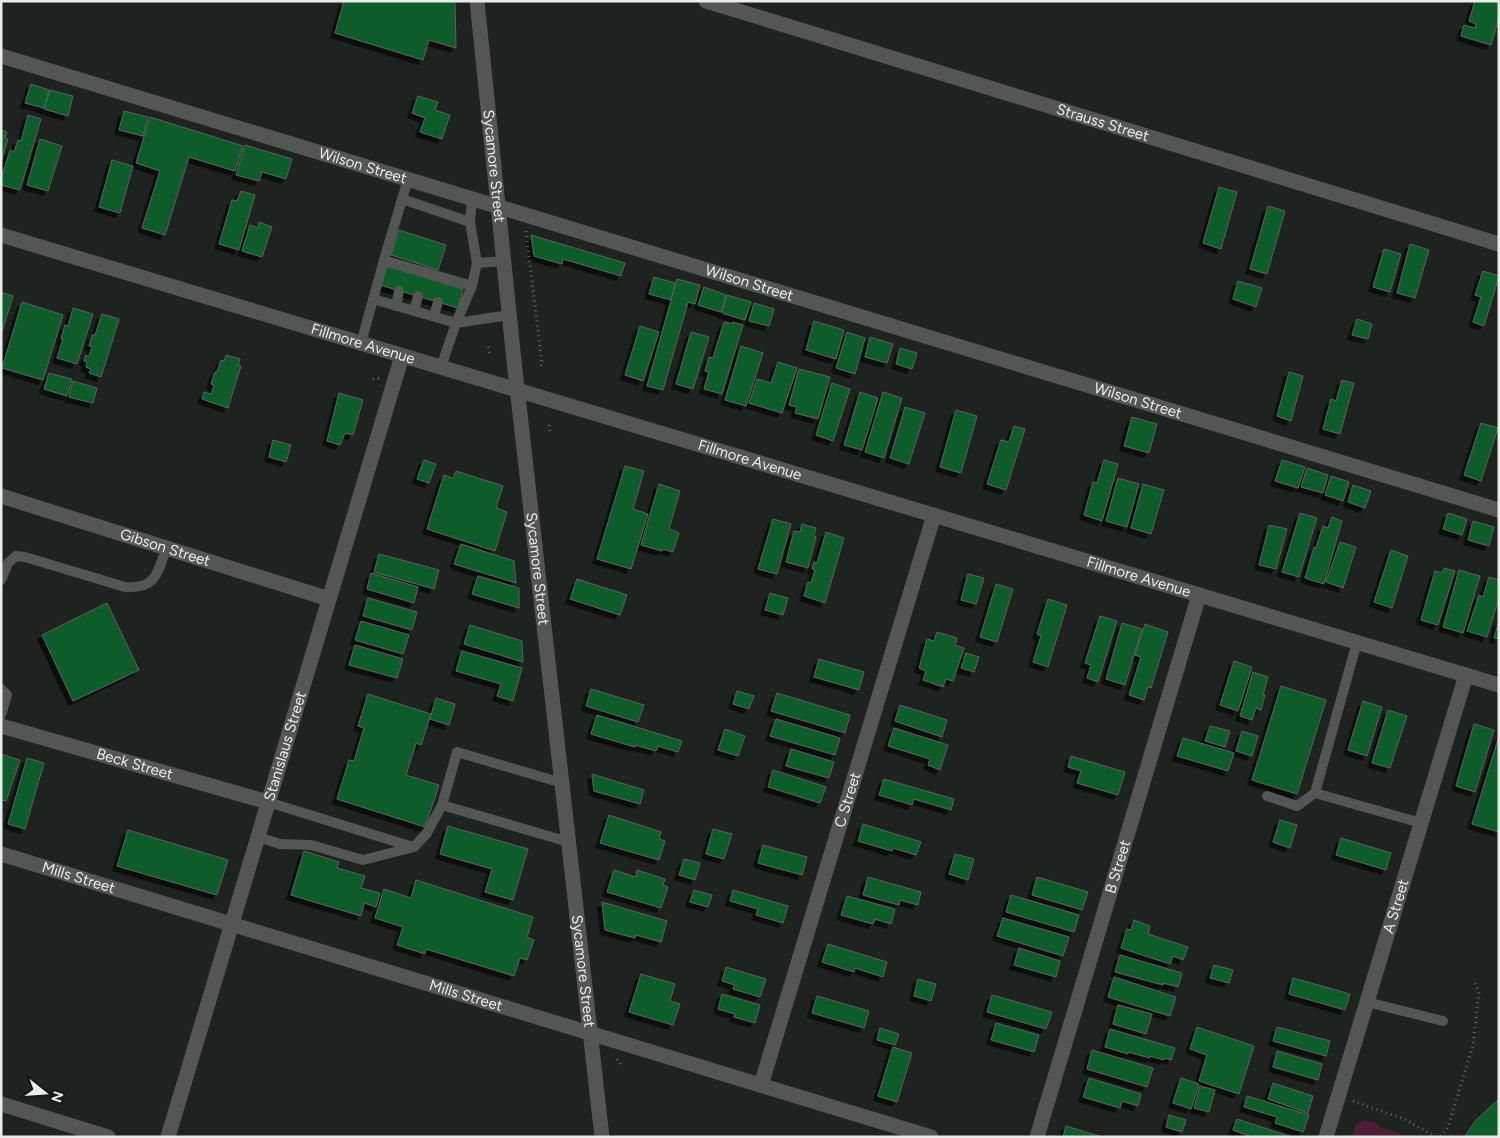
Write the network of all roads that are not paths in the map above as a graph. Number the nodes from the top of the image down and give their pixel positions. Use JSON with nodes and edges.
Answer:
{"nodes":[{"id":1,"x":478,"y":1,"type":"edge"},
{"id":2,"x":706,"y":1,"type":"edge"},
{"id":3,"x":1,"y":56,"type":"edge"},
{"id":4,"x":408,"y":178,"type":"junction"},
{"id":5,"x":472,"y":198,"type":"junction"},
{"id":6,"x":402,"y":199,"type":"junction"},
{"id":7,"x":499,"y":206,"type":"junction"},
{"id":8,"x":470,"y":222,"type":"junction"},
{"id":9,"x":1,"y":235,"type":"edge"},
{"id":10,"x":1499,"y":244,"type":"edge"},
{"id":11,"x":384,"y":260,"type":"junction"},
{"id":12,"x":504,"y":261,"type":"junction"},
{"id":13,"x":477,"y":263,"type":"junction"},
{"id":14,"x":472,"y":286,"type":"junction"},
{"id":15,"x":399,"y":291,"type":"dead end"},
{"id":16,"x":418,"y":296,"type":"dead end"},
{"id":17,"x":373,"y":299,"type":"junction"},
{"id":18,"x":438,"y":302,"type":"dead end"},
{"id":19,"x":396,"y":306,"type":"junction"},
{"id":20,"x":414,"y":310,"type":"junction"},
{"id":21,"x":510,"y":315,"type":"junction"},
{"id":22,"x":434,"y":316,"type":"junction"},
{"id":23,"x":456,"y":323,"type":"junction"},
{"id":24,"x":361,"y":343,"type":"junction"},
{"id":25,"x":402,"y":356,"type":"junction"},
{"id":26,"x":441,"y":368,"type":"junction"},
{"id":27,"x":518,"y":390,"type":"junction"},
{"id":28,"x":1,"y":496,"type":"edge"},
{"id":29,"x":1499,"y":510,"type":"edge"},
{"id":30,"x":934,"y":515,"type":"junction"},
{"id":31,"x":166,"y":548,"type":"junction"},
{"id":32,"x":1,"y":580,"type":"edge"},
{"id":33,"x":1200,"y":595,"type":"junction"},
{"id":34,"x":329,"y":599,"type":"junction"},
{"id":35,"x":1357,"y":642,"type":"junction"},
{"id":36,"x":1466,"y":675,"type":"junction"},
{"id":37,"x":1499,"y":685,"type":"edge"},
{"id":38,"x":1,"y":688,"type":"edge"},
{"id":39,"x":1,"y":715,"type":"edge"},
{"id":40,"x":1,"y":726,"type":"edge"},
{"id":41,"x":562,"y":783,"type":"junction"},
{"id":42,"x":1315,"y":793,"type":"junction"},
{"id":43,"x":1267,"y":796,"type":"dead end"},
{"id":44,"x":268,"y":802,"type":"junction"},
{"id":45,"x":442,"y":805,"type":"junction"},
{"id":46,"x":1421,"y":823,"type":"junction"},
{"id":47,"x":258,"y":837,"type":"junction"},
{"id":48,"x":569,"y":842,"type":"junction"},
{"id":49,"x":414,"y":847,"type":"junction"},
{"id":50,"x":1,"y":854,"type":"edge"},
{"id":51,"x":232,"y":924,"type":"junction"},
{"id":52,"x":1367,"y":1002,"type":"junction"},
{"id":53,"x":1443,"y":1021,"type":"dead end"},
{"id":54,"x":591,"y":1034,"type":"junction"},
{"id":55,"x":761,"y":1085,"type":"junction"},
{"id":56,"x":1,"y":1104,"type":"edge"},
{"id":57,"x":108,"y":1137,"type":"edge"},
{"id":58,"x":168,"y":1137,"type":"edge"},
{"id":59,"x":602,"y":1137,"type":"edge"},
{"id":60,"x":930,"y":1137,"type":"edge"},
{"id":61,"x":1037,"y":1137,"type":"edge"},
{"id":62,"x":1326,"y":1137,"type":"edge"}],
"edges":[{"from":1,"to":7,"type":"street","name":"Sycamore Street"},
{"from":2,"to":10,"type":"street","name":"Strauss Street"},
{"from":3,"to":4,"type":"street","name":"Wilson Street"},
{"from":4,"to":5,"type":"street","name":"Wilson Street"},
{"from":4,"to":6,"type":"lane"},
{"from":5,"to":7,"type":"street","name":"Wilson Street"},
{"from":5,"to":8,"type":"lane"},
{"from":6,"to":8,"type":"lane"},
{"from":6,"to":11,"type":"lane"},
{"from":7,"to":12,"type":"street","name":"Sycamore Street"},
{"from":7,"to":29,"type":"street","name":"Wilson Street"},
{"from":8,"to":13,"type":"lane"},
{"from":9,"to":24,"type":"street","name":"Fillmore Avenue"},
{"from":11,"to":14,"type":"lane"},
{"from":11,"to":17,"type":"lane"},
{"from":12,"to":13,"type":"lane"},
{"from":12,"to":21,"type":"street","name":"Sycamore Street"},
{"from":13,"to":14,"type":"lane"},
{"from":14,"to":23,"type":"lane"},
{"from":15,"to":19,"type":"lane"},
{"from":16,"to":20,"type":"lane"},
{"from":17,"to":19,"type":"lane"},
{"from":17,"to":24,"type":"lane"},
{"from":18,"to":22,"type":"lane"},
{"from":19,"to":20,"type":"lane"},
{"from":20,"to":22,"type":"lane"},
{"from":21,"to":23,"type":"lane"},
{"from":21,"to":27,"type":"street","name":"Sycamore Street"},
{"from":22,"to":23,"type":"lane"},
{"from":23,"to":26,"type":"lane"},
{"from":24,"to":25,"type":"street","name":"Fillmore Avenue"},
{"from":25,"to":26,"type":"street","name":"Fillmore Avenue"},
{"from":25,"to":34,"type":"street","name":"Stanislaus Street"},
{"from":26,"to":27,"type":"street","name":"Fillmore Avenue"},
{"from":27,"to":30,"type":"street","name":"Fillmore Avenue"},
{"from":27,"to":41,"type":"street","name":"Sycamore Street"},
{"from":28,"to":31,"type":"street","name":"Gibson Street"},
{"from":30,"to":33,"type":"street","name":"Fillmore Avenue"},
{"from":30,"to":55,"type":"street","name":"C Street"},
{"from":31,"to":32,"type":"lane"},
{"from":31,"to":34,"type":"street","name":"Gibson Street"},
{"from":33,"to":35,"type":"street","name":"Fillmore Avenue"},
{"from":33,"to":61,"type":"street","name":"B Street"},
{"from":34,"to":44,"type":"street","name":"Stanislaus Street"},
{"from":35,"to":36,"type":"street","name":"Fillmore Avenue"},
{"from":35,"to":42,"type":"lane"},
{"from":36,"to":37,"type":"street","name":"Fillmore Avenue"},
{"from":36,"to":46,"type":"street","name":"A Street"},
{"from":38,"to":39,"type":"lane"},
{"from":40,"to":44,"type":"street","name":"Beck Street"},
{"from":41,"to":45,"type":"lane"},
{"from":41,"to":48,"type":"street","name":"Sycamore Street"},
{"from":42,"to":43,"type":"lane"},
{"from":42,"to":46,"type":"lane"},
{"from":44,"to":47,"type":"street","name":"Stanislaus Street"},
{"from":44,"to":49,"type":"lane"},
{"from":45,"to":48,"type":"lane"},
{"from":45,"to":49,"type":"lane"},
{"from":46,"to":52,"type":"street","name":"A Street"},
{"from":47,"to":49,"type":"lane"},
{"from":47,"to":51,"type":"street","name":"Stanislaus Street"},
{"from":48,"to":54,"type":"street","name":"Sycamore Street"},
{"from":50,"to":51,"type":"street","name":"Mills Street"},
{"from":51,"to":54,"type":"street","name":"Mills Street"},
{"from":51,"to":58,"type":"street","name":"Stanislaus Street"},
{"from":52,"to":53,"type":"lane"},
{"from":52,"to":62,"type":"street","name":"A Street"},
{"from":54,"to":55,"type":"street","name":"Mills Street"},
{"from":54,"to":59,"type":"street","name":"Sycamore Street"},
{"from":55,"to":60,"type":"street","name":"Mills Street"},
{"from":56,"to":57,"type":"street"}]}
